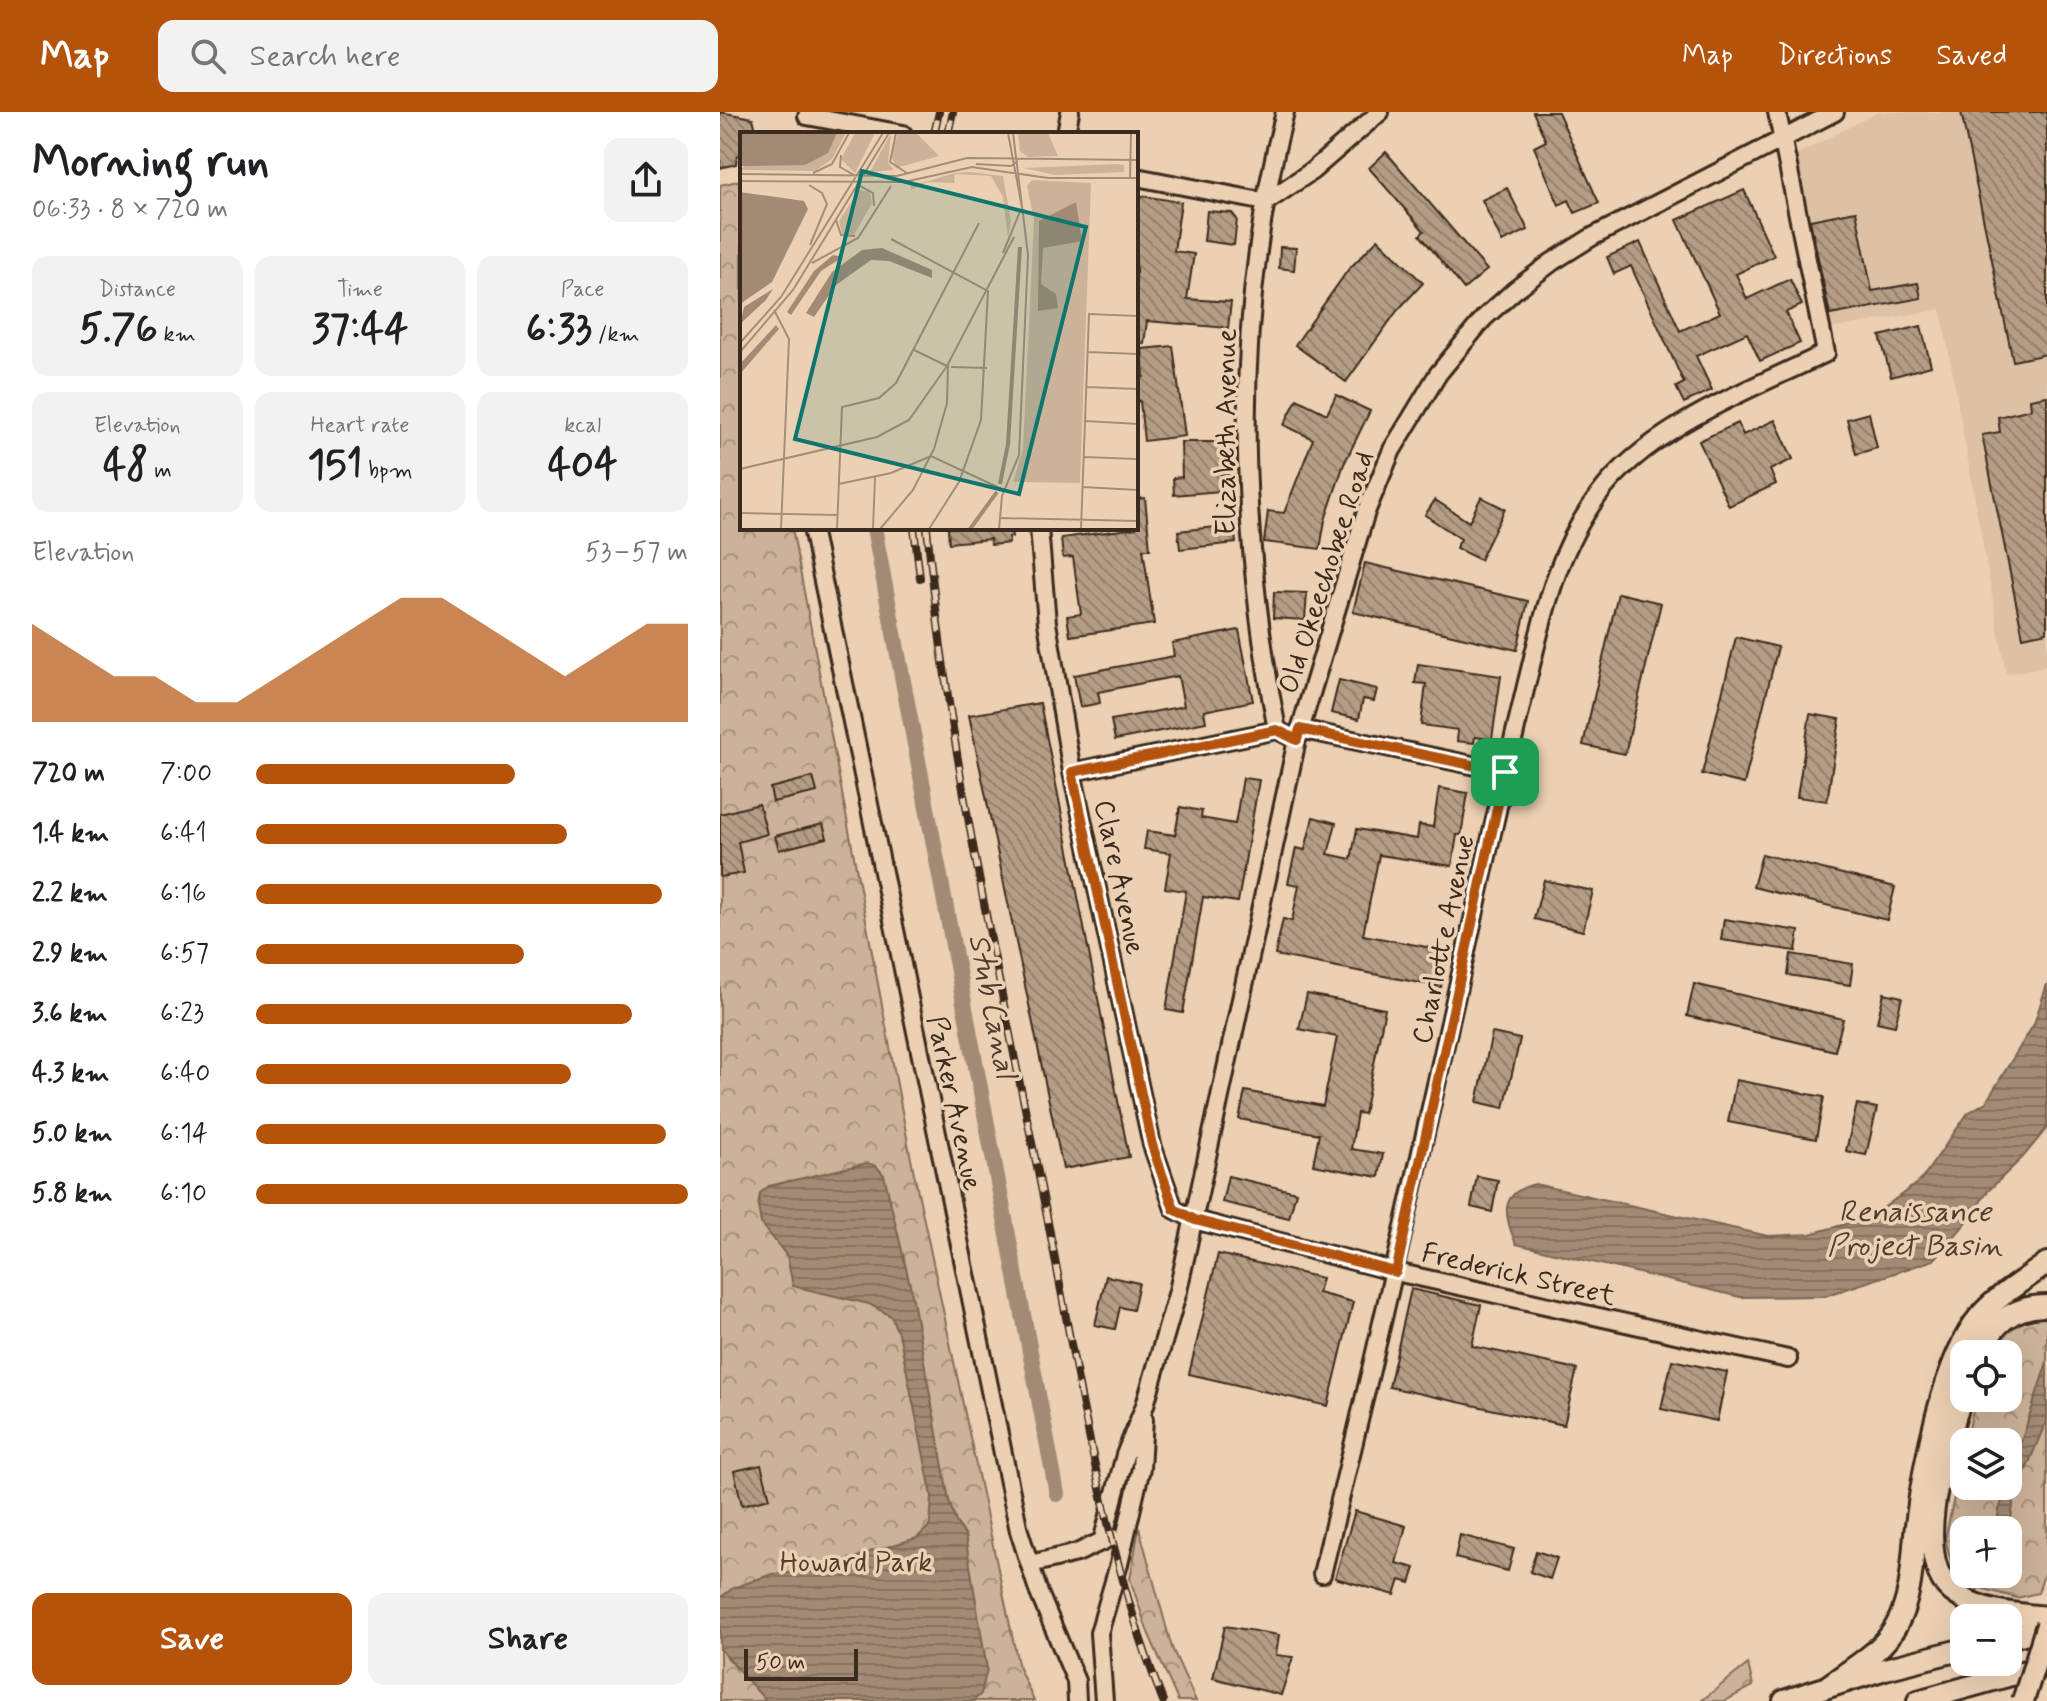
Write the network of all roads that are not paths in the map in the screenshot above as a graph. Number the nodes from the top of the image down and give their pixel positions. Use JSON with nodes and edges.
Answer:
{"nodes":[{"id":1,"x":1070,"y":112,"type":"edge"},
{"id":2,"x":1285,"y":112,"type":"edge"},
{"id":3,"x":1380,"y":112,"type":"edge"},
{"id":4,"x":1777,"y":112,"type":"edge"},
{"id":5,"x":1835,"y":112,"type":"edge"},
{"id":6,"x":807,"y":114,"type":"edge"},
{"id":7,"x":893,"y":132,"type":"edge"},
{"id":8,"x":1066,"y":132,"type":"edge"},
{"id":9,"x":1783,"y":139,"type":"junction"},
{"id":10,"x":1138,"y":177,"type":"edge"},
{"id":11,"x":1266,"y":202,"type":"junction"},
{"id":12,"x":812,"y":530,"type":"edge"},
{"id":13,"x":1039,"y":530,"type":"edge"},
{"id":14,"x":1277,"y":730,"type":"junction"},
{"id":15,"x":1299,"y":734,"type":"junction"},
{"id":16,"x":1072,"y":772,"type":"junction"},
{"id":17,"x":1505,"y":772,"type":"junction"},
{"id":18,"x":1195,"y":1220,"type":"junction"},
{"id":19,"x":2047,"y":1263,"type":"edge"},
{"id":20,"x":1396,"y":1272,"type":"junction"},
{"id":21,"x":2047,"y":1306,"type":"edge"},
{"id":22,"x":1987,"y":1340,"type":"edge"},
{"id":23,"x":1788,"y":1359,"type":"dead end"},
{"id":24,"x":1145,"y":1405,"type":"junction"},
{"id":25,"x":1957,"y":1412,"type":"edge"},
{"id":26,"x":1129,"y":1522,"type":"junction"},
{"id":27,"x":1102,"y":1542,"type":"junction"},
{"id":28,"x":1030,"y":1564,"type":"junction"},
{"id":29,"x":1322,"y":1574,"type":"dead end"},
{"id":30,"x":2047,"y":1617,"type":"edge"},
{"id":31,"x":2047,"y":1627,"type":"edge"},
{"id":32,"x":2022,"y":1634,"type":"edge"},
{"id":33,"x":1950,"y":1653,"type":"edge"},
{"id":34,"x":2044,"y":1666,"type":"edge"},
{"id":35,"x":1076,"y":1681,"type":"junction"},
{"id":36,"x":1828,"y":1686,"type":"junction"},
{"id":37,"x":1077,"y":1701,"type":"edge"},
{"id":38,"x":1097,"y":1701,"type":"edge"},
{"id":39,"x":1104,"y":1701,"type":"edge"},
{"id":40,"x":1784,"y":1701,"type":"edge"},
{"id":41,"x":1918,"y":1701,"type":"edge"},
{"id":42,"x":2023,"y":1701,"type":"edge"}],
"edges":[{"from":1,"to":8,"type":"street"},
{"from":2,"to":11,"type":"street","name":"Elizabeth Avenue"},
{"from":3,"to":11,"type":"street"},
{"from":4,"to":9,"type":"street"},
{"from":5,"to":9,"type":"street","name":"Old Okeechobee Road"},
{"from":6,"to":7,"type":"street"},
{"from":9,"to":15,"type":"street","name":"Old Okeechobee Road"},
{"from":9,"to":17,"type":"street","name":"Charlotte Avenue"},
{"from":10,"to":11,"type":"street"},
{"from":11,"to":14,"type":"street","name":"Elizabeth Avenue"},
{"from":12,"to":28,"type":"street","name":"Parker Avenue"},
{"from":13,"to":16,"type":"street","name":"Clare Avenue"},
{"from":14,"to":15,"type":"street"},
{"from":14,"to":16,"type":"street"},
{"from":15,"to":17,"type":"street"},
{"from":15,"to":18,"type":"street","name":"Old Okeechobee Road"},
{"from":16,"to":18,"type":"street","name":"Clare Avenue"},
{"from":17,"to":20,"type":"street","name":"Charlotte Avenue"},
{"from":18,"to":20,"type":"street","name":"Frederick Street"},
{"from":18,"to":24,"type":"street","name":"Old Okeechobee Road"},
{"from":19,"to":36,"type":"main road"},
{"from":20,"to":23,"type":"street","name":"Frederick Street"},
{"from":20,"to":29,"type":"street","name":"Charlotte Avenue"},
{"from":21,"to":22,"type":"main road"},
{"from":24,"to":26,"type":"street","name":"Old Okeechobee Road"},
{"from":24,"to":27,"type":"street","name":"Old Okeechobee Road"},
{"from":25,"to":30,"type":"main road"},
{"from":26,"to":27,"type":"street"},
{"from":26,"to":39,"type":"street","name":"Old Okeechobee Road"},
{"from":27,"to":28,"type":"street"},
{"from":28,"to":35,"type":"street","name":"Parker Avenue"},
{"from":31,"to":32,"type":"main road"},
{"from":31,"to":42,"type":"main road","bridge":true},
{"from":33,"to":36,"type":"main road"},
{"from":34,"to":41,"type":"main road"},
{"from":35,"to":37,"type":"street","name":"Parker Avenue"},
{"from":35,"to":38,"type":"street","name":"Parker Avenue"},
{"from":36,"to":40,"type":"main road"}]}
